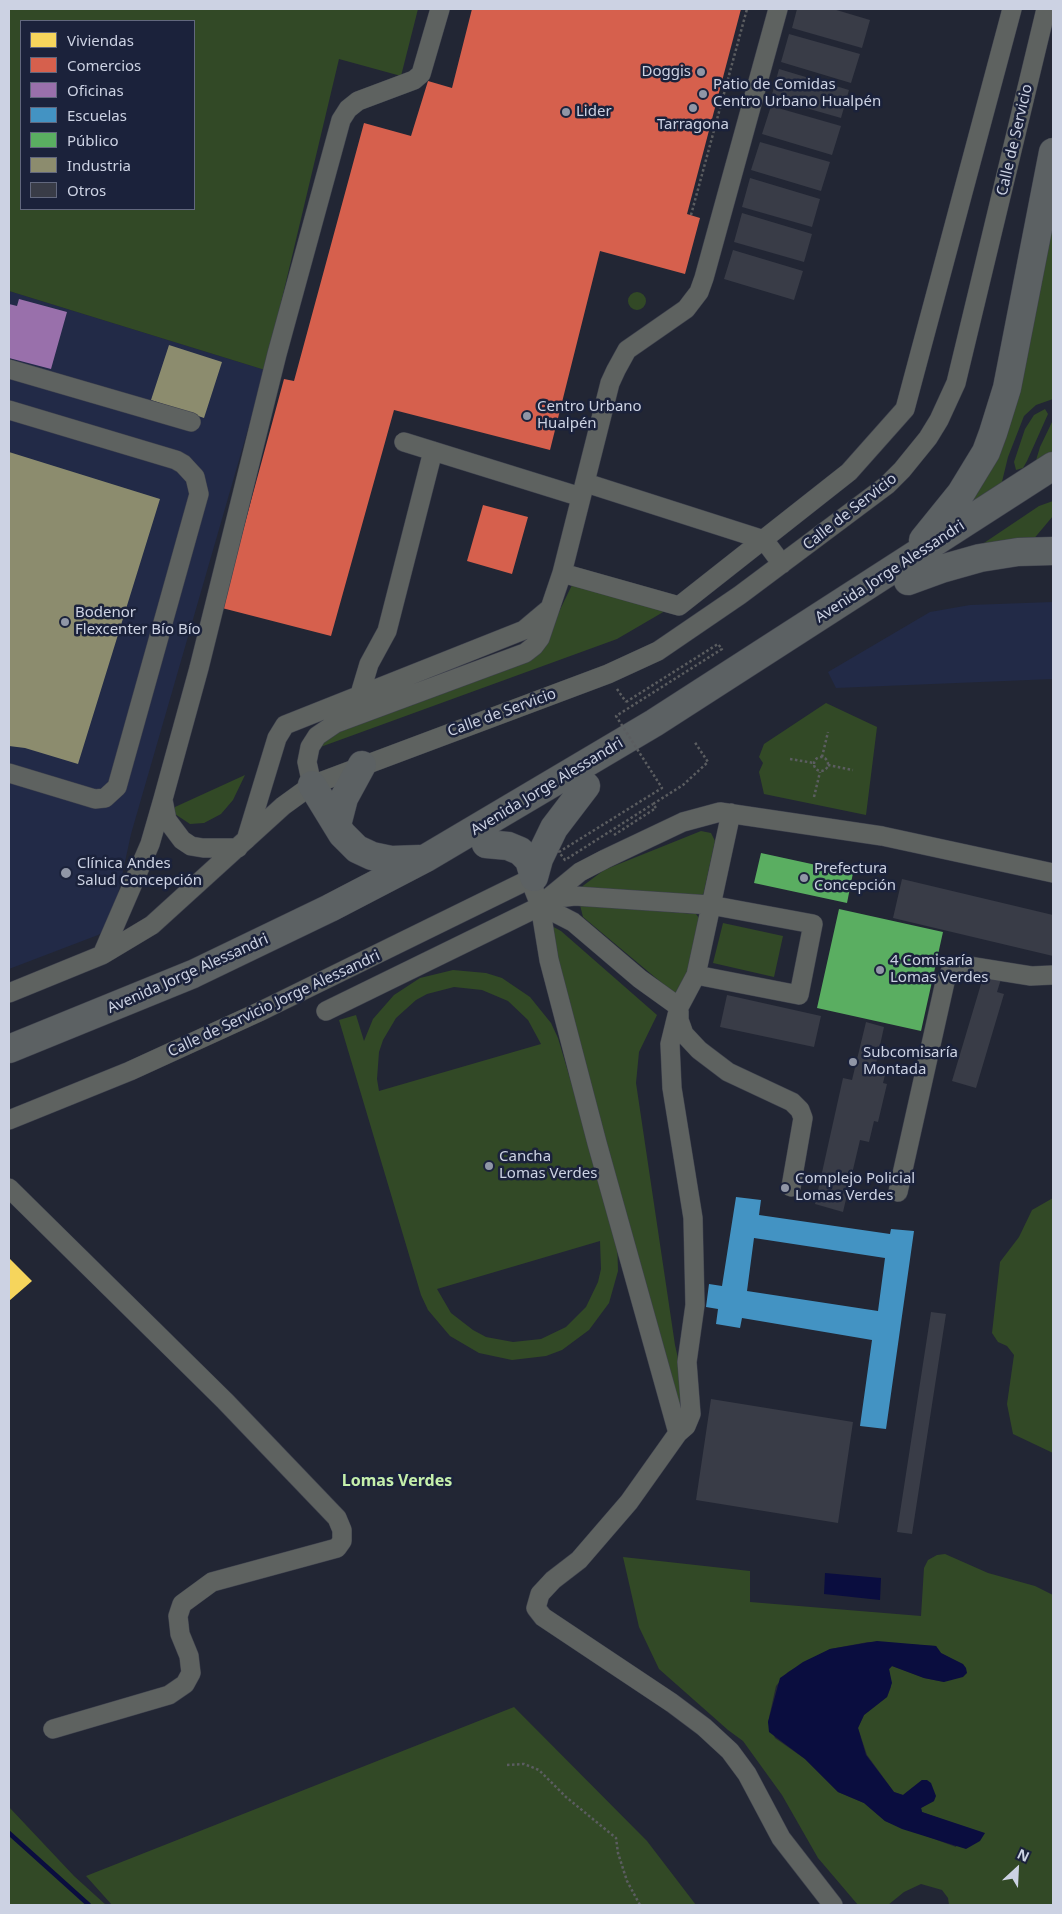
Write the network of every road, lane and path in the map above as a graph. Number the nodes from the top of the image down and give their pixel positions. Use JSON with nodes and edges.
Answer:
{"nodes":[{"id":1,"x":440,"y":9,"type":"edge"},
{"id":2,"x":747,"y":9,"type":"edge"},
{"id":3,"x":778,"y":9,"type":"edge"},
{"id":4,"x":1012,"y":9,"type":"edge"},
{"id":5,"x":1046,"y":9,"type":"edge"},
{"id":6,"x":1053,"y":152,"type":"edge"},
{"id":7,"x":691,"y":215,"type":"dead end"},
{"id":8,"x":9,"y":369,"type":"edge"},
{"id":9,"x":9,"y":410,"type":"edge"},
{"id":10,"x":191,"y":422,"type":"dead end"},
{"id":11,"x":404,"y":442,"type":"dead end"},
{"id":12,"x":433,"y":452,"type":"junction"},
{"id":13,"x":1053,"y":466,"type":"edge"},
{"id":14,"x":1053,"y":487,"type":"edge"},
{"id":15,"x":584,"y":490,"type":"junction"},
{"id":16,"x":792,"y":518,"type":"junction"},
{"id":17,"x":764,"y":540,"type":"junction"},
{"id":18,"x":811,"y":543,"type":"junction"},
{"id":19,"x":1053,"y":551,"type":"edge"},
{"id":20,"x":782,"y":564,"type":"junction"},
{"id":21,"x":721,"y":571,"type":"junction"},
{"id":22,"x":562,"y":573,"type":"junction"},
{"id":23,"x":896,"y":579,"type":"junction"},
{"id":24,"x":740,"y":595,"type":"junction"},
{"id":25,"x":549,"y":609,"type":"junction"},
{"id":26,"x":360,"y":694,"type":"junction"},
{"id":27,"x":626,"y":702,"type":"dead end"},
{"id":28,"x":828,"y":732,"type":"dead end"},
{"id":29,"x":694,"y":741,"type":"dead end"},
{"id":30,"x":822,"y":757,"type":"junction"},
{"id":31,"x":790,"y":759,"type":"dead end"},
{"id":32,"x":814,"y":763,"type":"junction"},
{"id":33,"x":362,"y":765,"type":"junction"},
{"id":34,"x":828,"y":765,"type":"junction"},
{"id":35,"x":853,"y":770,"type":"dead end"},
{"id":36,"x":820,"y":772,"type":"junction"},
{"id":37,"x":9,"y":773,"type":"edge"},
{"id":38,"x":312,"y":785,"type":"junction"},
{"id":39,"x":586,"y":786,"type":"junction"},
{"id":40,"x":814,"y":797,"type":"dead end"},
{"id":41,"x":163,"y":799,"type":"junction"},
{"id":42,"x":731,"y":813,"type":"junction"},
{"id":43,"x":337,"y":825,"type":"junction"},
{"id":44,"x":242,"y":844,"type":"junction"},
{"id":45,"x":486,"y":844,"type":"junction"},
{"id":46,"x":426,"y":858,"type":"junction"},
{"id":47,"x":1053,"y":873,"type":"edge"},
{"id":48,"x":534,"y":877,"type":"junction"},
{"id":49,"x":540,"y":905,"type":"junction"},
{"id":50,"x":710,"y":905,"type":"junction"},
{"id":51,"x":102,"y":955,"type":"junction"},
{"id":52,"x":696,"y":975,"type":"junction"},
{"id":53,"x":1053,"y":976,"type":"edge"},
{"id":54,"x":9,"y":993,"type":"edge"},
{"id":55,"x":679,"y":1007,"type":"junction"},
{"id":56,"x":326,"y":1011,"type":"dead end"},
{"id":57,"x":9,"y":1049,"type":"edge"},
{"id":58,"x":9,"y":1069,"type":"edge"},
{"id":59,"x":9,"y":1120,"type":"edge"},
{"id":60,"x":790,"y":1187,"type":"dead end"},
{"id":61,"x":9,"y":1188,"type":"edge"},
{"id":62,"x":898,"y":1192,"type":"dead end"},
{"id":63,"x":678,"y":1433,"type":"junction"},
{"id":64,"x":53,"y":1729,"type":"dead end"},
{"id":65,"x":507,"y":1765,"type":"dead end"},
{"id":66,"x":640,"y":1905,"type":"edge"},
{"id":67,"x":833,"y":1905,"type":"edge"}],
"edges":[{"from":1,"to":41,"type":"street"},
{"from":2,"to":7,"type":"path"},
{"from":3,"to":15,"type":"street"},
{"from":4,"to":16,"type":"street"},
{"from":5,"to":18,"type":"street","name":"Calle de Servicio"},
{"from":6,"to":23,"type":"highway"},
{"from":8,"to":10,"type":"street"},
{"from":9,"to":37,"type":"street"},
{"from":11,"to":12,"type":"street"},
{"from":12,"to":15,"type":"street"},
{"from":12,"to":26,"type":"street"},
{"from":13,"to":23,"type":"highway","name":"Avenida Jorge Alessandri"},
{"from":14,"to":23,"type":"highway","name":"Avenida Jorge Alessandri"},
{"from":15,"to":17,"type":"street"},
{"from":15,"to":22,"type":"street"},
{"from":16,"to":17,"type":"street"},
{"from":16,"to":18,"type":"street"},
{"from":17,"to":20,"type":"street"},
{"from":17,"to":21,"type":"street"},
{"from":18,"to":20,"type":"street","name":"Calle de Servicio"},
{"from":19,"to":23,"type":"highway"},
{"from":20,"to":24,"type":"street","name":"Calle de Servicio"},
{"from":21,"to":22,"type":"street"},
{"from":21,"to":24,"type":"street"},
{"from":22,"to":25,"type":"street"},
{"from":23,"to":39,"type":"highway","name":"Avenida Jorge Alessandri"},
{"from":23,"to":46,"type":"highway","name":"Avenida Jorge Alessandri"},
{"from":24,"to":33,"type":"street","name":"Calle de Servicio"},
{"from":25,"to":26,"type":"street"},
{"from":25,"to":38,"type":"street"},
{"from":26,"to":44,"type":"street"},
{"from":27,"to":29,"type":"path","bridge":true},
{"from":28,"to":30,"type":"path"},
{"from":30,"to":32,"type":"path"},
{"from":30,"to":34,"type":"path"},
{"from":31,"to":32,"type":"path"},
{"from":32,"to":36,"type":"path"},
{"from":33,"to":38,"type":"street"},
{"from":33,"to":43,"type":"highway"},
{"from":34,"to":35,"type":"path"},
{"from":34,"to":36,"type":"path"},
{"from":36,"to":40,"type":"path"},
{"from":38,"to":43,"type":"highway"},
{"from":38,"to":44,"type":"street"},
{"from":39,"to":45,"type":"highway","name":"Avenida Jorge Alessandri"},
{"from":39,"to":48,"type":"highway"},
{"from":41,"to":44,"type":"street"},
{"from":41,"to":51,"type":"street"},
{"from":42,"to":47,"type":"street"},
{"from":42,"to":49,"type":"street"},
{"from":42,"to":50,"type":"street"},
{"from":43,"to":46,"type":"highway"},
{"from":44,"to":51,"type":"street"},
{"from":45,"to":48,"type":"highway"},
{"from":45,"to":58,"type":"highway","name":"Avenida Jorge Alessandri"},
{"from":46,"to":57,"type":"highway","name":"Avenida Jorge Alessandri"},
{"from":48,"to":49,"type":"street"},
{"from":48,"to":59,"type":"street","name":"Calle de Servicio Jorge Alessandri"},
{"from":49,"to":50,"type":"street"},
{"from":49,"to":55,"type":"street"},
{"from":49,"to":56,"type":"street"},
{"from":49,"to":63,"type":"street"},
{"from":50,"to":52,"type":"street"},
{"from":50,"to":52,"type":"street"},
{"from":51,"to":54,"type":"street"},
{"from":52,"to":55,"type":"street"},
{"from":53,"to":62,"type":"street"},
{"from":55,"to":60,"type":"street"},
{"from":55,"to":63,"type":"street"},
{"from":61,"to":64,"type":"street"},
{"from":63,"to":67,"type":"street"},
{"from":65,"to":66,"type":"path"}]}
